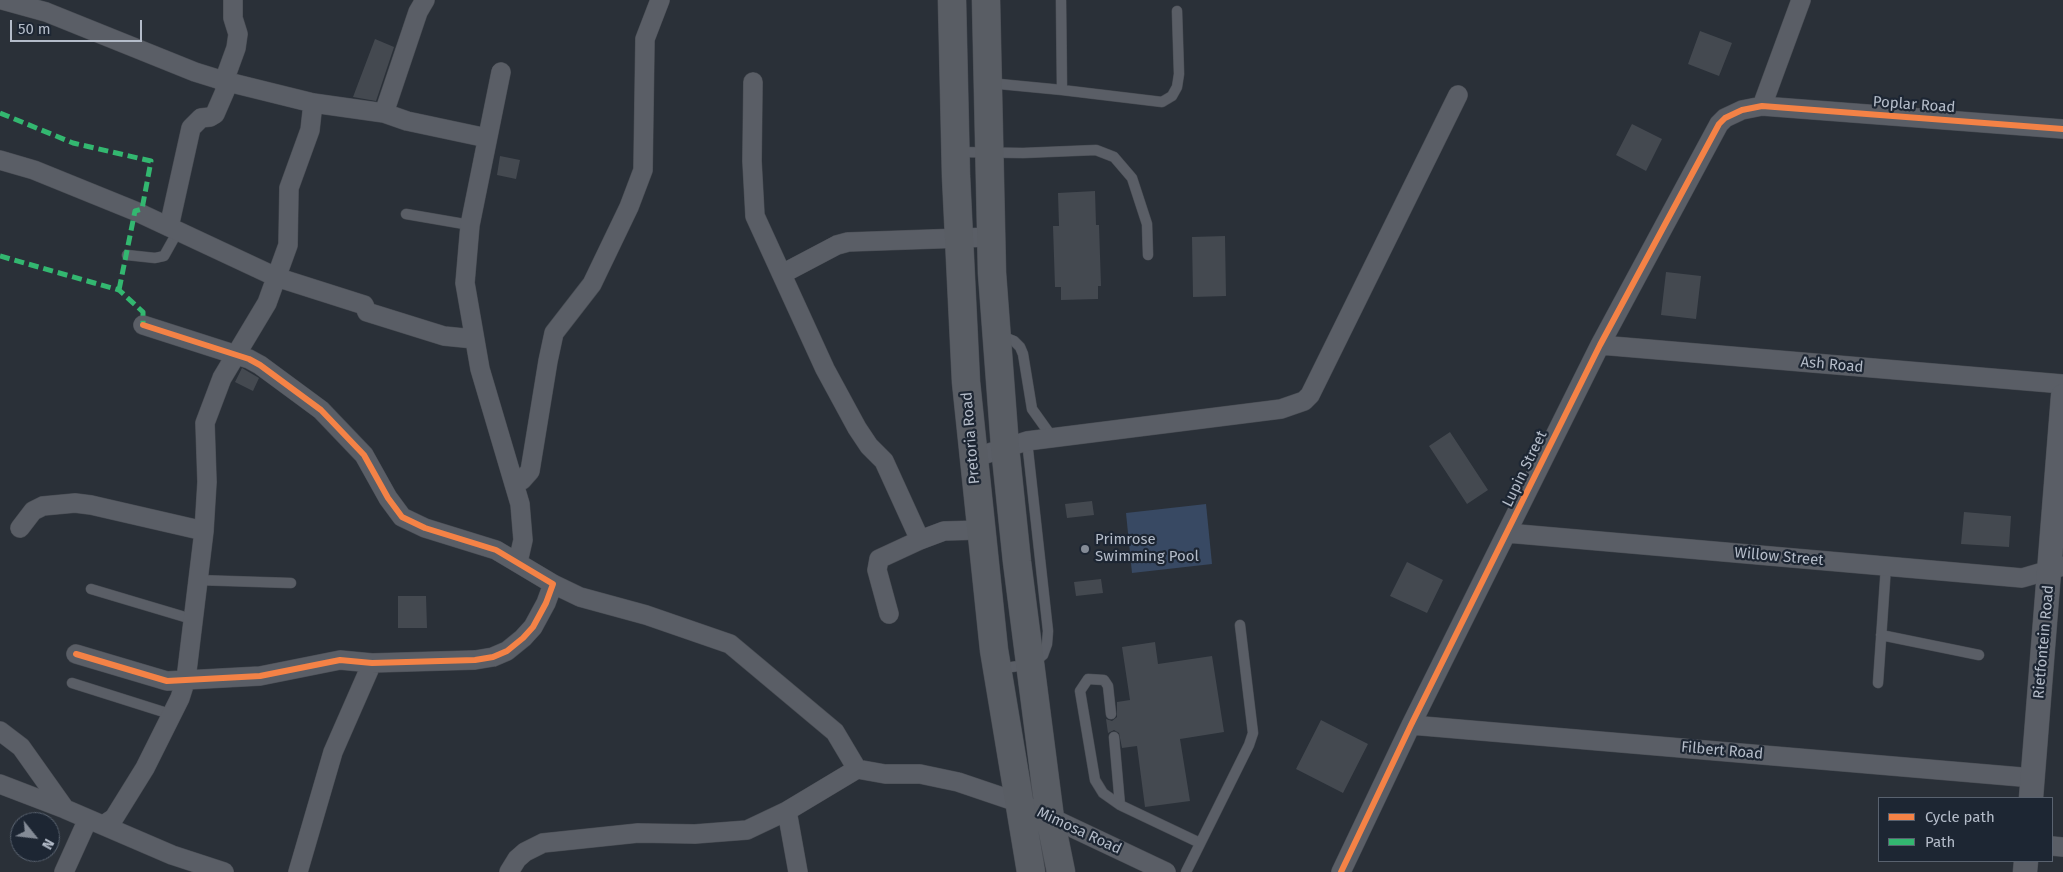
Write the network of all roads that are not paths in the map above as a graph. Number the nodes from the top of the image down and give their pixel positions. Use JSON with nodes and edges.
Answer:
{"nodes":[{"id":1,"x":2,"y":0,"type":"edge"},
{"id":2,"x":233,"y":0,"type":"edge"},
{"id":3,"x":425,"y":0,"type":"edge"},
{"id":4,"x":660,"y":0,"type":"edge"},
{"id":5,"x":952,"y":0,"type":"edge"},
{"id":6,"x":986,"y":0,"type":"edge"},
{"id":7,"x":1061,"y":0,"type":"edge"},
{"id":8,"x":1801,"y":0,"type":"edge"},
{"id":9,"x":1177,"y":11,"type":"dead end"},
{"id":10,"x":501,"y":72,"type":"dead end"},
{"id":11,"x":224,"y":81,"type":"junction"},
{"id":12,"x":753,"y":82,"type":"dead end"},
{"id":13,"x":988,"y":83,"type":"junction"},
{"id":14,"x":1062,"y":90,"type":"junction"},
{"id":15,"x":1458,"y":95,"type":"dead end"},
{"id":16,"x":313,"y":103,"type":"junction"},
{"id":17,"x":1762,"y":106,"type":"junction"},
{"id":18,"x":384,"y":113,"type":"junction"},
{"id":19,"x":2063,"y":129,"type":"edge"},
{"id":20,"x":487,"y":138,"type":"junction"},
{"id":21,"x":989,"y":151,"type":"junction"},
{"id":22,"x":955,"y":152,"type":"junction"},
{"id":23,"x":0,"y":160,"type":"edge"},
{"id":24,"x":406,"y":214,"type":"dead end"},
{"id":25,"x":470,"y":225,"type":"junction"},
{"id":26,"x":173,"y":229,"type":"junction"},
{"id":27,"x":959,"y":237,"type":"junction"},
{"id":28,"x":991,"y":237,"type":"junction"},
{"id":29,"x":126,"y":255,"type":"dead end"},
{"id":30,"x":1148,"y":255,"type":"dead end"},
{"id":31,"x":782,"y":274,"type":"junction"},
{"id":32,"x":276,"y":277,"type":"junction"},
{"id":33,"x":144,"y":325,"type":"dead end"},
{"id":34,"x":998,"y":335,"type":"junction"},
{"id":35,"x":474,"y":339,"type":"junction"},
{"id":36,"x":1600,"y":345,"type":"junction"},
{"id":37,"x":236,"y":355,"type":"junction"},
{"id":38,"x":2063,"y":384,"type":"edge"},
{"id":39,"x":2063,"y":396,"type":"edge"},
{"id":40,"x":1052,"y":437,"type":"junction"},
{"id":41,"x":1016,"y":444,"type":"junction"},
{"id":42,"x":973,"y":458,"type":"junction"},
{"id":43,"x":514,"y":484,"type":"junction"},
{"id":44,"x":20,"y":528,"type":"dead end"},
{"id":45,"x":980,"y":530,"type":"junction"},
{"id":46,"x":204,"y":531,"type":"junction"},
{"id":47,"x":1507,"y":533,"type":"junction"},
{"id":48,"x":920,"y":540,"type":"junction"},
{"id":49,"x":518,"y":562,"type":"junction"},
{"id":50,"x":1886,"y":566,"type":"junction"},
{"id":51,"x":2057,"y":568,"type":"edge"},
{"id":52,"x":197,"y":580,"type":"junction"},
{"id":53,"x":291,"y":583,"type":"dead end"},
{"id":54,"x":554,"y":584,"type":"junction"},
{"id":55,"x":91,"y":589,"type":"dead end"},
{"id":56,"x":889,"y":614,"type":"dead end"},
{"id":57,"x":195,"y":620,"type":"junction"},
{"id":58,"x":1240,"y":625,"type":"dead end"},
{"id":59,"x":1882,"y":635,"type":"junction"},
{"id":60,"x":76,"y":654,"type":"dead end"},
{"id":61,"x":1979,"y":655,"type":"dead end"},
{"id":62,"x":372,"y":663,"type":"junction"},
{"id":63,"x":1032,"y":664,"type":"junction"},
{"id":64,"x":997,"y":669,"type":"junction"},
{"id":65,"x":186,"y":679,"type":"junction"},
{"id":66,"x":72,"y":683,"type":"dead end"},
{"id":67,"x":1878,"y":683,"type":"dead end"},
{"id":68,"x":170,"y":714,"type":"junction"},
{"id":69,"x":1111,"y":714,"type":"dead end"},
{"id":70,"x":1412,"y":725,"type":"junction"},
{"id":71,"x":0,"y":731,"type":"edge"},
{"id":72,"x":1114,"y":737,"type":"dead end"},
{"id":73,"x":857,"y":769,"type":"junction"},
{"id":74,"x":0,"y":784,"type":"edge"},
{"id":75,"x":2032,"y":788,"type":"edge"},
{"id":76,"x":1020,"y":803,"type":"junction"},
{"id":77,"x":1120,"y":806,"type":"junction"},
{"id":78,"x":65,"y":809,"type":"junction"},
{"id":79,"x":786,"y":811,"type":"junction"},
{"id":80,"x":1050,"y":818,"type":"junction"},
{"id":81,"x":97,"y":822,"type":"junction"},
{"id":82,"x":1200,"y":843,"type":"junction"},
{"id":83,"x":188,"y":865,"type":"edge"},
{"id":84,"x":64,"y":872,"type":"edge"},
{"id":85,"x":224,"y":872,"type":"edge"},
{"id":86,"x":298,"y":872,"type":"edge"},
{"id":87,"x":509,"y":872,"type":"edge"},
{"id":88,"x":798,"y":872,"type":"edge"},
{"id":89,"x":1031,"y":872,"type":"edge"},
{"id":90,"x":1061,"y":872,"type":"edge"},
{"id":91,"x":1166,"y":872,"type":"edge"},
{"id":92,"x":1186,"y":872,"type":"edge"},
{"id":93,"x":1341,"y":872,"type":"edge"}],
"edges":[{"from":1,"to":11,"type":"street"},
{"from":2,"to":11,"type":"street"},
{"from":3,"to":18,"type":"street"},
{"from":4,"to":43,"type":"street"},
{"from":5,"to":22,"type":"main road","name":"Pretoria Road"},
{"from":6,"to":13,"type":"main road"},
{"from":7,"to":14,"type":"lane"},
{"from":8,"to":17,"type":"street"},
{"from":9,"to":14,"type":"lane"},
{"from":10,"to":20,"type":"street"},
{"from":11,"to":16,"type":"street"},
{"from":11,"to":26,"type":"street"},
{"from":12,"to":31,"type":"street"},
{"from":13,"to":14,"type":"lane"},
{"from":13,"to":21,"type":"main road"},
{"from":15,"to":40,"type":"street"},
{"from":16,"to":18,"type":"street"},
{"from":16,"to":32,"type":"street"},
{"from":17,"to":19,"type":"street","name":"Poplar Road"},
{"from":17,"to":36,"type":"street","name":"Lupin Street"},
{"from":18,"to":20,"type":"street"},
{"from":20,"to":25,"type":"street"},
{"from":21,"to":22,"type":"lane"},
{"from":21,"to":28,"type":"main road"},
{"from":21,"to":30,"type":"lane"},
{"from":22,"to":27,"type":"main road","name":"Pretoria Road"},
{"from":23,"to":26,"type":"street"},
{"from":24,"to":25,"type":"lane"},
{"from":25,"to":35,"type":"street"},
{"from":26,"to":29,"type":"lane"},
{"from":26,"to":32,"type":"street"},
{"from":27,"to":28,"type":"street"},
{"from":27,"to":31,"type":"street"},
{"from":27,"to":42,"type":"main road","name":"Pretoria Road"},
{"from":28,"to":34,"type":"main road"},
{"from":31,"to":48,"type":"street"},
{"from":32,"to":35,"type":"street"},
{"from":32,"to":37,"type":"street"},
{"from":33,"to":37,"type":"street"},
{"from":34,"to":40,"type":"lane"},
{"from":34,"to":41,"type":"main road"},
{"from":35,"to":43,"type":"street"},
{"from":36,"to":38,"type":"street","name":"Ash Road"},
{"from":36,"to":47,"type":"street","name":"Lupin Street"},
{"from":37,"to":46,"type":"street"},
{"from":37,"to":49,"type":"street"},
{"from":39,"to":51,"type":"street","name":"Rietfontein Road"},
{"from":40,"to":41,"type":"street"},
{"from":41,"to":42,"type":"street"},
{"from":41,"to":63,"type":"main road"},
{"from":42,"to":45,"type":"main road","name":"Pretoria Road"},
{"from":43,"to":49,"type":"street"},
{"from":44,"to":46,"type":"street"},
{"from":45,"to":48,"type":"street"},
{"from":45,"to":64,"type":"main road","name":"Pretoria Road"},
{"from":46,"to":52,"type":"street"},
{"from":47,"to":50,"type":"street","name":"Willow Street"},
{"from":47,"to":70,"type":"street","name":"Lupin Street"},
{"from":48,"to":56,"type":"street"},
{"from":49,"to":54,"type":"street"},
{"from":50,"to":51,"type":"street","name":"Willow Street"},
{"from":50,"to":59,"type":"lane"},
{"from":51,"to":75,"type":"street","name":"Rietfontein Road"},
{"from":52,"to":53,"type":"lane"},
{"from":52,"to":57,"type":"street"},
{"from":54,"to":62,"type":"street"},
{"from":54,"to":73,"type":"street"},
{"from":55,"to":57,"type":"lane"},
{"from":57,"to":65,"type":"street"},
{"from":58,"to":82,"type":"lane"},
{"from":59,"to":61,"type":"lane"},
{"from":59,"to":67,"type":"lane"},
{"from":60,"to":65,"type":"street"},
{"from":62,"to":65,"type":"street"},
{"from":62,"to":86,"type":"street"},
{"from":63,"to":64,"type":"lane"},
{"from":63,"to":80,"type":"main road"},
{"from":64,"to":76,"type":"main road","name":"Pretoria Road"},
{"from":65,"to":68,"type":"street"},
{"from":66,"to":68,"type":"lane"},
{"from":68,"to":81,"type":"street"},
{"from":69,"to":77,"type":"lane"},
{"from":70,"to":75,"type":"street","name":"Filbert Road"},
{"from":70,"to":93,"type":"street","name":"Lupin Street"},
{"from":71,"to":78,"type":"street"},
{"from":72,"to":77,"type":"lane"},
{"from":73,"to":76,"type":"street","name":"Mimosa Road"},
{"from":73,"to":79,"type":"street"},
{"from":74,"to":78,"type":"street"},
{"from":76,"to":80,"type":"street","name":"Mimosa Road"},
{"from":76,"to":89,"type":"main road","name":"Pretoria Road"},
{"from":77,"to":82,"type":"lane"},
{"from":78,"to":81,"type":"street"},
{"from":79,"to":87,"type":"street"},
{"from":79,"to":88,"type":"street"},
{"from":80,"to":90,"type":"main road"},
{"from":80,"to":91,"type":"street","name":"Mimosa Road"},
{"from":81,"to":83,"type":"street"},
{"from":81,"to":84,"type":"street"},
{"from":82,"to":92,"type":"lane"},
{"from":83,"to":85,"type":"street"}]}
